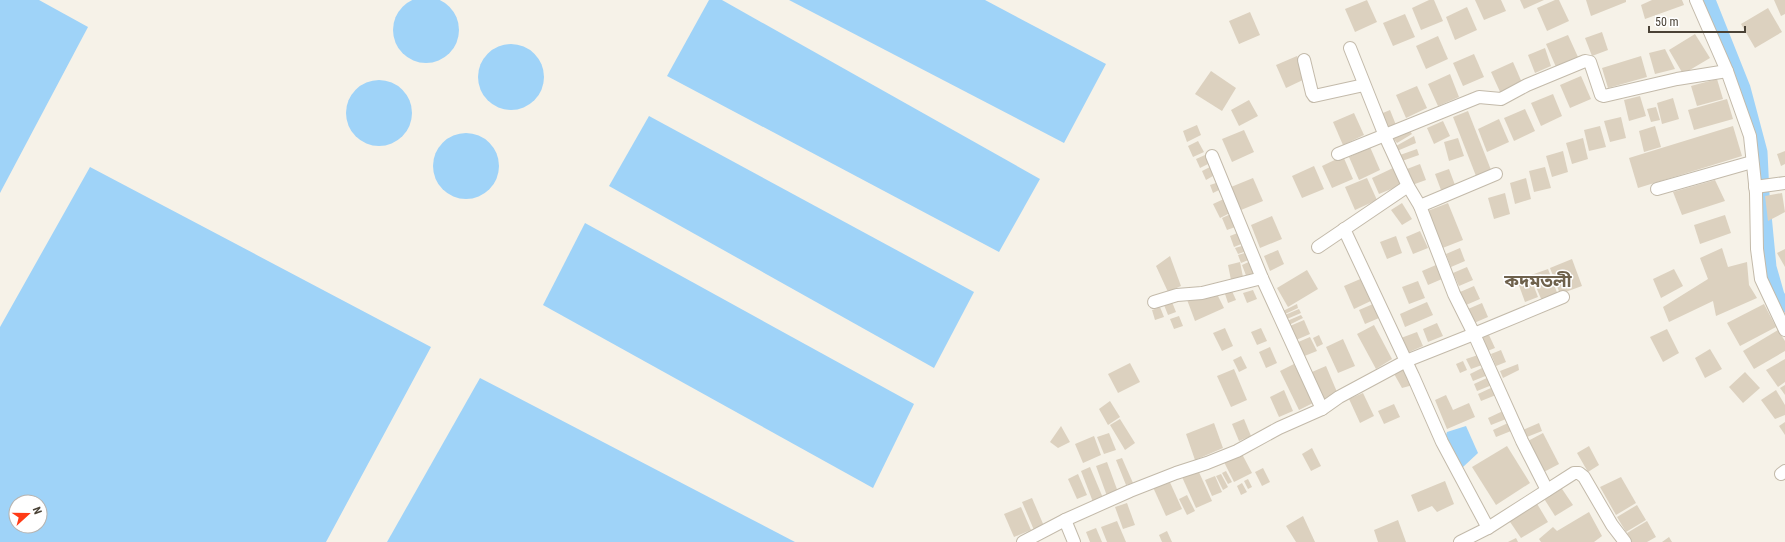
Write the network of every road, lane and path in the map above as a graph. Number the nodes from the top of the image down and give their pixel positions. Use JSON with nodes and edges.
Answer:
{"nodes":[{"id":1,"x":1696,"y":0,"type":"edge"},
{"id":2,"x":1350,"y":48,"type":"dead end"},
{"id":3,"x":1304,"y":60,"type":"dead end"},
{"id":4,"x":1727,"y":71,"type":"junction"},
{"id":5,"x":1364,"y":86,"type":"junction"},
{"id":6,"x":1385,"y":136,"type":"junction"},
{"id":7,"x":1338,"y":154,"type":"dead end"},
{"id":8,"x":1212,"y":156,"type":"dead end"},
{"id":9,"x":1752,"y":162,"type":"junction"},
{"id":10,"x":1496,"y":174,"type":"dead end"},
{"id":11,"x":1782,"y":184,"type":"edge"},
{"id":12,"x":1408,"y":186,"type":"junction"},
{"id":13,"x":1756,"y":187,"type":"junction"},
{"id":14,"x":1658,"y":189,"type":"dead end"},
{"id":15,"x":1420,"y":206,"type":"junction"},
{"id":16,"x":1344,"y":230,"type":"junction"},
{"id":17,"x":1318,"y":246,"type":"dead end"},
{"id":18,"x":1262,"y":278,"type":"junction"},
{"id":19,"x":1563,"y":297,"type":"dead end"},
{"id":20,"x":1154,"y":302,"type":"dead end"},
{"id":21,"x":1785,"y":330,"type":"edge"},
{"id":22,"x":1474,"y":334,"type":"junction"},
{"id":23,"x":1406,"y":361,"type":"junction"},
{"id":24,"x":1322,"y":409,"type":"junction"},
{"id":25,"x":1547,"y":490,"type":"junction"},
{"id":26,"x":1065,"y":520,"type":"junction"},
{"id":27,"x":1488,"y":528,"type":"junction"},
{"id":28,"x":1023,"y":542,"type":"edge"},
{"id":29,"x":1074,"y":542,"type":"edge"},
{"id":30,"x":1460,"y":542,"type":"edge"},
{"id":31,"x":1625,"y":542,"type":"edge"}],
"edges":[{"from":1,"to":4,"type":"street"},
{"from":2,"to":5,"type":"street"},
{"from":3,"to":5,"type":"street"},
{"from":4,"to":6,"type":"street"},
{"from":4,"to":9,"type":"street"},
{"from":5,"to":6,"type":"street"},
{"from":6,"to":7,"type":"street"},
{"from":6,"to":12,"type":"street"},
{"from":8,"to":18,"type":"street"},
{"from":9,"to":13,"type":"street"},
{"from":9,"to":14,"type":"street"},
{"from":10,"to":15,"type":"street"},
{"from":11,"to":13,"type":"street"},
{"from":12,"to":15,"type":"street"},
{"from":12,"to":16,"type":"street"},
{"from":13,"to":21,"type":"street"},
{"from":15,"to":22,"type":"street"},
{"from":16,"to":17,"type":"street"},
{"from":16,"to":23,"type":"street"},
{"from":18,"to":20,"type":"street"},
{"from":18,"to":24,"type":"street"},
{"from":19,"to":22,"type":"street"},
{"from":22,"to":23,"type":"street"},
{"from":22,"to":25,"type":"street"},
{"from":23,"to":24,"type":"street"},
{"from":23,"to":27,"type":"street"},
{"from":24,"to":26,"type":"street"},
{"from":25,"to":27,"type":"street"},
{"from":25,"to":31,"type":"street"},
{"from":26,"to":28,"type":"street"},
{"from":26,"to":29,"type":"street"},
{"from":27,"to":30,"type":"street"}]}
